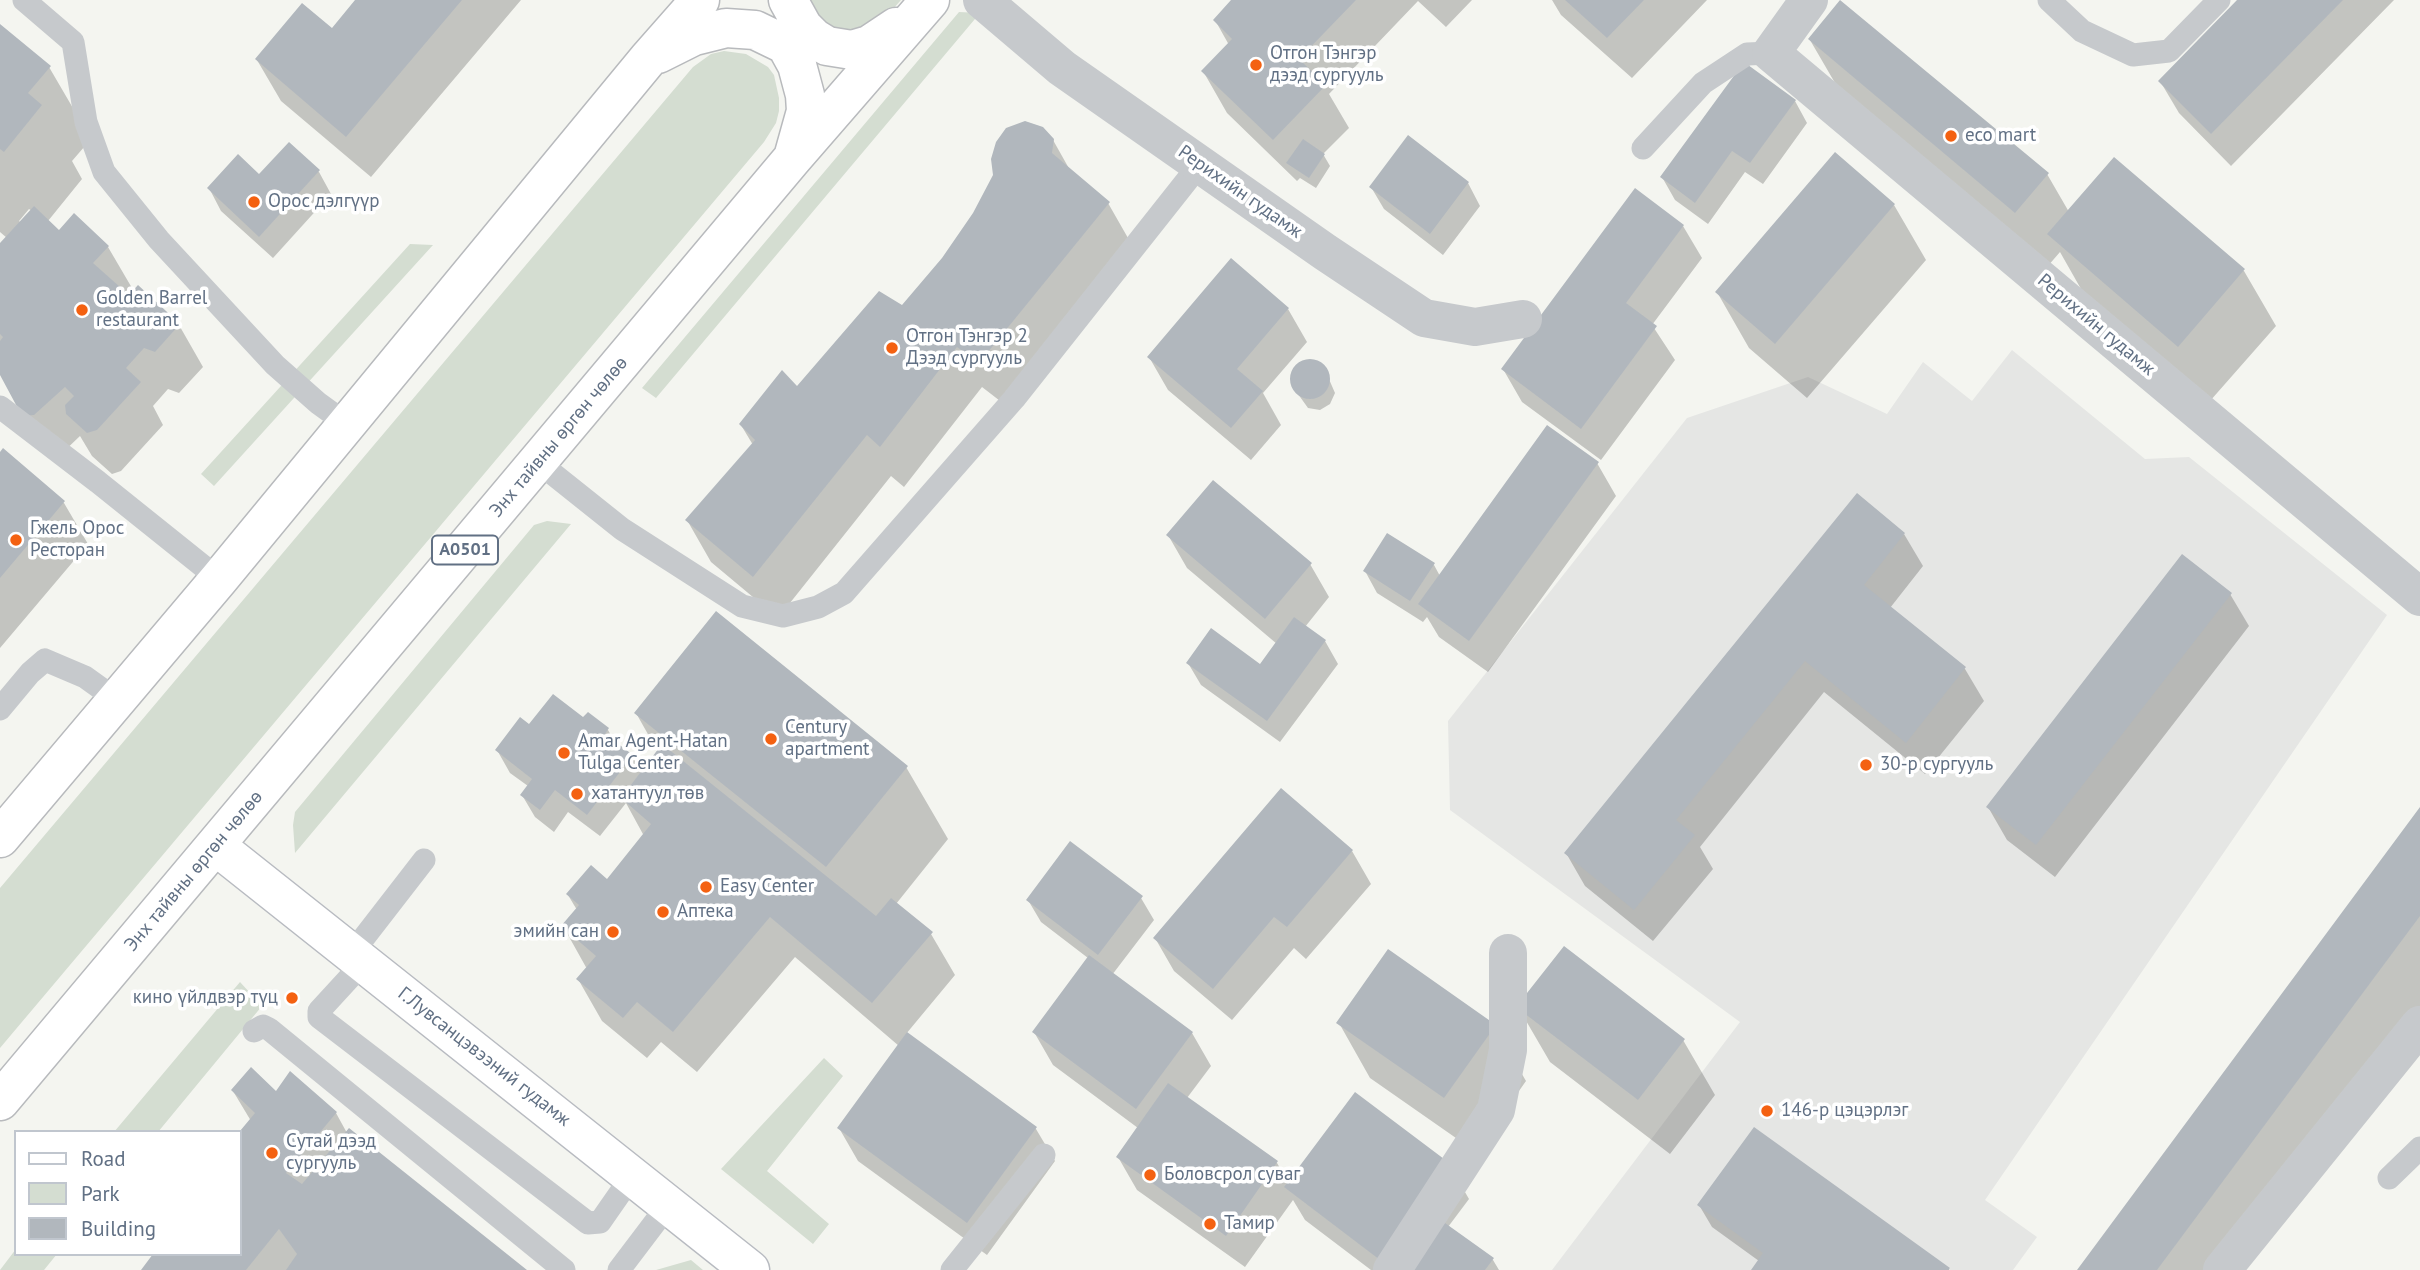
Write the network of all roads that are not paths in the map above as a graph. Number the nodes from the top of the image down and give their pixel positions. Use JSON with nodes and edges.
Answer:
{"nodes":[{"id":1,"x":24,"y":0,"type":"edge"},
{"id":2,"x":700,"y":0,"type":"edge"},
{"id":3,"x":788,"y":0,"type":"edge"},
{"id":4,"x":982,"y":0,"type":"edge"},
{"id":5,"x":1810,"y":0,"type":"edge"},
{"id":6,"x":2049,"y":0,"type":"edge"},
{"id":7,"x":2219,"y":0,"type":"edge"},
{"id":8,"x":927,"y":4,"type":"edge"},
{"id":9,"x":1771,"y":54,"type":"junction"},
{"id":10,"x":648,"y":59,"type":"junction"},
{"id":11,"x":1643,"y":148,"type":"dead end"},
{"id":12,"x":792,"y":159,"type":"junction"},
{"id":13,"x":1200,"y":164,"type":"junction"},
{"id":14,"x":1522,"y":319,"type":"dead end"},
{"id":15,"x":0,"y":407,"type":"edge"},
{"id":16,"x":347,"y":424,"type":"junction"},
{"id":17,"x":538,"y":462,"type":"junction"},
{"id":18,"x":219,"y":579,"type":"junction"},
{"id":19,"x":2420,"y":597,"type":"edge"},
{"id":20,"x":117,"y":700,"type":"junction"},
{"id":21,"x":0,"y":709,"type":"edge"},
{"id":22,"x":0,"y":838,"type":"edge"},
{"id":23,"x":216,"y":846,"type":"junction"},
{"id":24,"x":424,"y":860,"type":"dead end"},
{"id":25,"x":1508,"y":953,"type":"dead end"},
{"id":26,"x":358,"y":957,"type":"junction"},
{"id":27,"x":2420,"y":1025,"type":"edge"},
{"id":28,"x":254,"y":1031,"type":"dead end"},
{"id":29,"x":0,"y":1101,"type":"edge"},
{"id":30,"x":2420,"y":1148,"type":"edge"},
{"id":31,"x":1044,"y":1155,"type":"dead end"},
{"id":32,"x":632,"y":1176,"type":"junction"},
{"id":33,"x":2389,"y":1178,"type":"dead end"},
{"id":34,"x":669,"y":1204,"type":"junction"},
{"id":35,"x":564,"y":1270,"type":"edge"},
{"id":36,"x":619,"y":1270,"type":"edge"},
{"id":37,"x":750,"y":1270,"type":"edge"},
{"id":38,"x":951,"y":1270,"type":"edge"},
{"id":39,"x":1392,"y":1270,"type":"edge"},
{"id":40,"x":2222,"y":1270,"type":"edge"}],
"edges":[{"from":1,"to":16,"type":"lane"},
{"from":2,"to":10,"type":"main road"},
{"from":3,"to":8,"type":"main road"},
{"from":4,"to":13,"type":"street","name":"Рерихийн гудамж"},
{"from":5,"to":9,"type":"street"},
{"from":6,"to":7,"type":"lane"},
{"from":8,"to":12,"type":"main road","name":"Энх тайвны өргөн чөлөө","number":"A0501"},
{"from":9,"to":11,"type":"lane"},
{"from":9,"to":19,"type":"street","name":"Рерихийн гудамж"},
{"from":10,"to":12,"type":"main road"},
{"from":10,"to":16,"type":"main road"},
{"from":12,"to":17,"type":"main road","name":"Энх тайвны өргөн чөлөө","number":"A0501"},
{"from":13,"to":14,"type":"street","name":"Рерихийн гудамж"},
{"from":13,"to":17,"type":"lane"},
{"from":15,"to":18,"type":"lane"},
{"from":16,"to":18,"type":"main road"},
{"from":17,"to":23,"type":"main road","name":"Энх тайвны өргөн чөлөө","number":"A0501"},
{"from":18,"to":20,"type":"main road"},
{"from":20,"to":21,"type":"lane"},
{"from":20,"to":22,"type":"main road"},
{"from":23,"to":26,"type":"main road","name":"Г.Лувсанцэвээний гудамж"},
{"from":23,"to":29,"type":"main road","name":"Энх тайвны өргөн чөлөө","number":"A0501"},
{"from":24,"to":26,"type":"lane"},
{"from":25,"to":39,"type":"street"},
{"from":26,"to":32,"type":"main road","name":"Г.Лувсанцэвээний гудамж"},
{"from":26,"to":32,"type":"lane"},
{"from":27,"to":40,"type":"street"},
{"from":28,"to":35,"type":"lane"},
{"from":30,"to":33,"type":"lane"},
{"from":31,"to":38,"type":"lane"},
{"from":32,"to":34,"type":"main road","name":"Г.Лувсанцэвээний гудамж"},
{"from":34,"to":36,"type":"lane"},
{"from":34,"to":37,"type":"main road","name":"Г.Лувсанцэвээний гудамж"}]}
